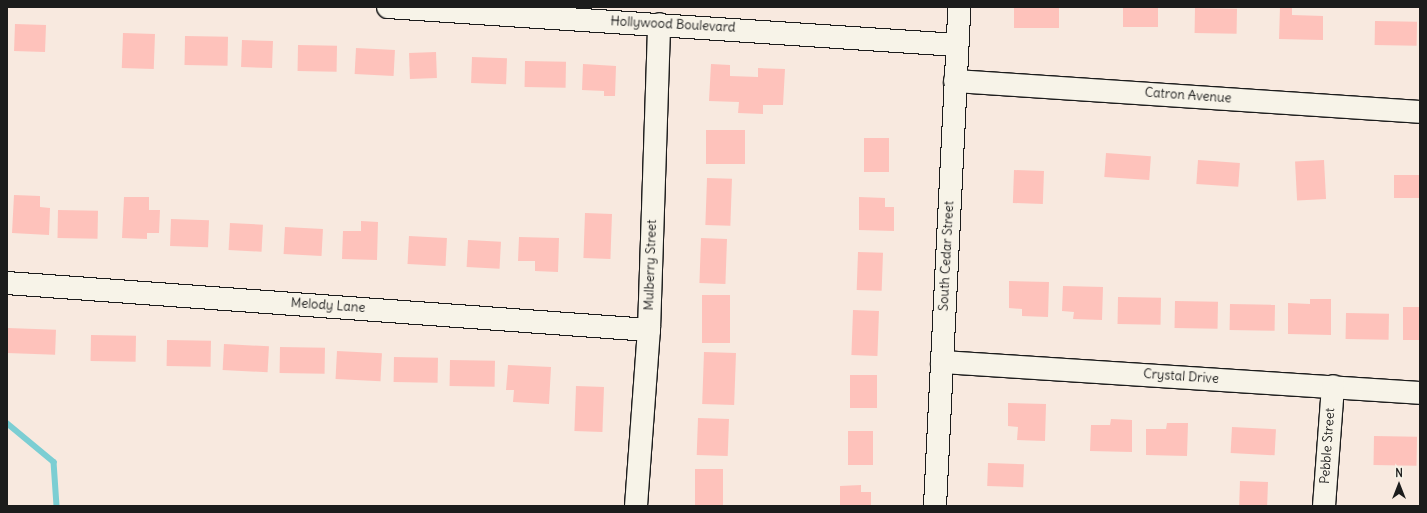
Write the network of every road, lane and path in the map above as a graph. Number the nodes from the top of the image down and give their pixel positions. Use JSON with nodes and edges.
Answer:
{"nodes":[{"id":1,"x":388,"y":7,"type":"edge"},
{"id":2,"x":959,"y":7,"type":"edge"},
{"id":3,"x":518,"y":11,"type":"edge"},
{"id":4,"x":659,"y":24,"type":"junction"},
{"id":5,"x":957,"y":45,"type":"junction"},
{"id":6,"x":955,"y":81,"type":"junction"},
{"id":7,"x":1420,"y":112,"type":"edge"},
{"id":8,"x":7,"y":283,"type":"edge"},
{"id":9,"x":649,"y":330,"type":"junction"},
{"id":10,"x":942,"y":362,"type":"junction"},
{"id":11,"x":1333,"y":386,"type":"junction"},
{"id":12,"x":1420,"y":393,"type":"edge"},
{"id":13,"x":636,"y":506,"type":"edge"},
{"id":14,"x":935,"y":506,"type":"edge"},
{"id":15,"x":1324,"y":506,"type":"edge"}],
"edges":[{"from":1,"to":3,"type":"street","name":"Hollywood Boulevard"},
{"from":2,"to":5,"type":"street","name":"South Cedar Street"},
{"from":3,"to":4,"type":"street","name":"Hollywood Boulevard"},
{"from":4,"to":5,"type":"street","name":"Hollywood Boulevard"},
{"from":4,"to":9,"type":"street","name":"Mulberry Street"},
{"from":5,"to":6,"type":"street","name":"South Cedar Street"},
{"from":6,"to":7,"type":"street","name":"Catron Avenue"},
{"from":6,"to":10,"type":"street","name":"South Cedar Street"},
{"from":8,"to":9,"type":"street","name":"Melody Lane"},
{"from":9,"to":13,"type":"street","name":"Mulberry Street"},
{"from":10,"to":11,"type":"street","name":"Crystal Drive"},
{"from":10,"to":14,"type":"street","name":"South Cedar Street"},
{"from":11,"to":12,"type":"street","name":"Crystal Drive"},
{"from":11,"to":15,"type":"street","name":"Pebble Street"}]}
